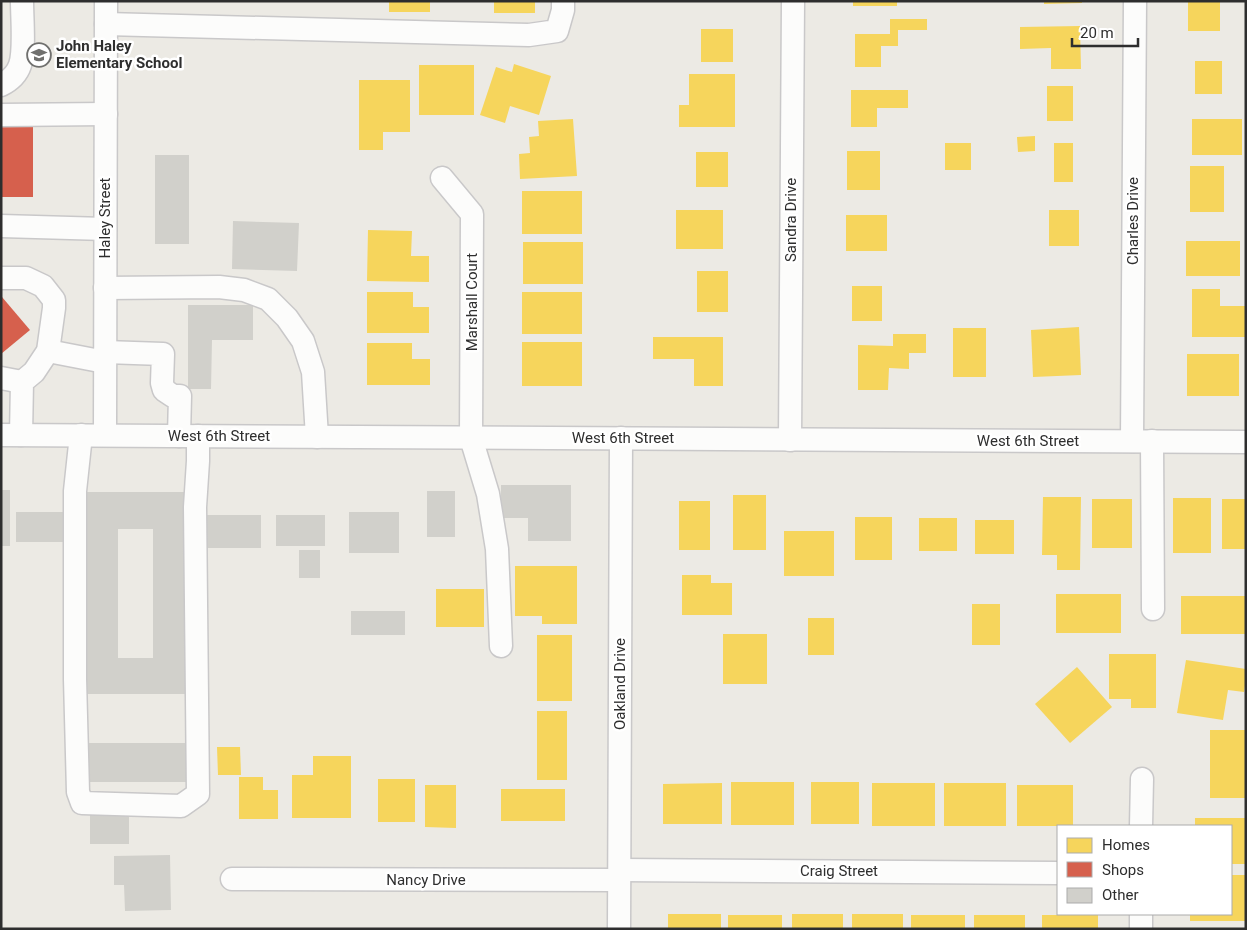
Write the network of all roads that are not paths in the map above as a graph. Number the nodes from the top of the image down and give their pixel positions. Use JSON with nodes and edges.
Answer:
{"nodes":[{"id":1,"x":22,"y":1,"type":"edge"},
{"id":2,"x":106,"y":1,"type":"edge"},
{"id":3,"x":563,"y":1,"type":"edge"},
{"id":4,"x":793,"y":1,"type":"edge"},
{"id":5,"x":1135,"y":1,"type":"edge"},
{"id":6,"x":106,"y":24,"type":"junction"},
{"id":7,"x":1,"y":85,"type":"edge"},
{"id":8,"x":106,"y":114,"type":"junction"},
{"id":9,"x":1,"y":115,"type":"edge"},
{"id":10,"x":442,"y":178,"type":"dead end"},
{"id":11,"x":1,"y":226,"type":"edge"},
{"id":12,"x":105,"y":229,"type":"junction"},
{"id":13,"x":1,"y":278,"type":"edge"},
{"id":14,"x":105,"y":288,"type":"junction"},
{"id":15,"x":48,"y":351,"type":"junction"},
{"id":16,"x":105,"y":357,"type":"junction"},
{"id":17,"x":12,"y":380,"type":"edge"},
{"id":18,"x":11,"y":435,"type":"edge"},
{"id":19,"x":81,"y":435,"type":"junction"},
{"id":20,"x":105,"y":436,"type":"junction"},
{"id":21,"x":188,"y":436,"type":"junction"},
{"id":22,"x":316,"y":437,"type":"junction"},
{"id":23,"x":471,"y":438,"type":"junction"},
{"id":24,"x":621,"y":438,"type":"junction"},
{"id":25,"x":790,"y":440,"type":"junction"},
{"id":26,"x":1142,"y":441,"type":"junction"},
{"id":27,"x":1246,"y":442,"type":"edge"},
{"id":28,"x":1153,"y":609,"type":"dead end"},
{"id":29,"x":501,"y":646,"type":"dead end"},
{"id":30,"x":1142,"y":779,"type":"dead end"},
{"id":31,"x":1141,"y":825,"type":"edge"},
{"id":32,"x":1057,"y":873,"type":"edge"},
{"id":33,"x":619,"y":875,"type":"junction"},
{"id":34,"x":232,"y":879,"type":"dead end"},
{"id":35,"x":1141,"y":915,"type":"edge"},
{"id":36,"x":619,"y":929,"type":"edge"},
{"id":37,"x":1141,"y":929,"type":"edge"}],
"edges":[{"from":1,"to":7,"type":"street"},
{"from":2,"to":6,"type":"street","name":"Haley Street"},
{"from":3,"to":6,"type":"street"},
{"from":4,"to":25,"type":"street","name":"Sandra Drive"},
{"from":5,"to":26,"type":"street","name":"Charles Drive"},
{"from":6,"to":8,"type":"street","name":"Haley Street"},
{"from":8,"to":9,"type":"street"},
{"from":8,"to":12,"type":"street","name":"Haley Street"},
{"from":10,"to":23,"type":"street","name":"Marshall Court"},
{"from":11,"to":12,"type":"street"},
{"from":12,"to":14,"type":"street","name":"Haley Street"},
{"from":13,"to":15,"type":"street"},
{"from":14,"to":16,"type":"street","name":"Haley Street"},
{"from":14,"to":22,"type":"street"},
{"from":15,"to":16,"type":"street"},
{"from":15,"to":17,"type":"street"},
{"from":16,"to":20,"type":"street","name":"Haley Street"},
{"from":16,"to":21,"type":"street"},
{"from":17,"to":18,"type":"street"},
{"from":18,"to":19,"type":"street","name":"West 6th Street"},
{"from":19,"to":20,"type":"street","name":"West 6th Street"},
{"from":19,"to":21,"type":"street"},
{"from":20,"to":21,"type":"street","name":"West 6th Street"},
{"from":21,"to":22,"type":"street","name":"West 6th Street"},
{"from":22,"to":23,"type":"street","name":"West 6th Street"},
{"from":23,"to":24,"type":"street","name":"West 6th Street"},
{"from":23,"to":29,"type":"street","name":"Marshall Court"},
{"from":24,"to":25,"type":"street","name":"West 6th Street"},
{"from":24,"to":33,"type":"street","name":"Oakland Drive"},
{"from":25,"to":26,"type":"street","name":"West 6th Street"},
{"from":26,"to":27,"type":"street","name":"West 6th Street"},
{"from":26,"to":28,"type":"street","name":"Charles Drive"},
{"from":30,"to":31,"type":"street"},
{"from":32,"to":33,"type":"street","name":"Craig Street"},
{"from":33,"to":34,"type":"street","name":"Nancy Drive"},
{"from":33,"to":36,"type":"street","name":"Oakland Drive"},
{"from":35,"to":37,"type":"street"}]}
